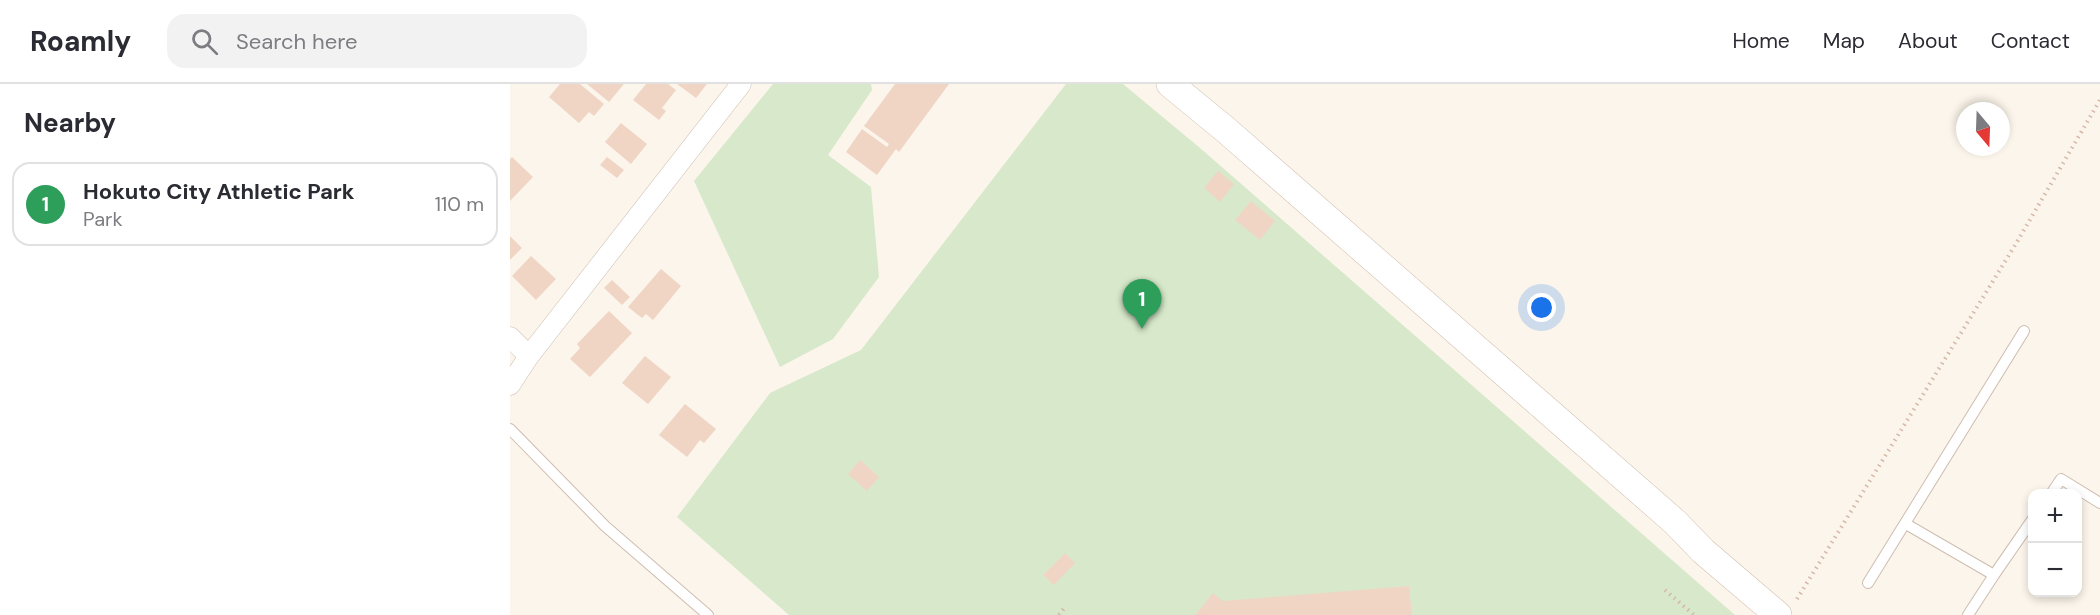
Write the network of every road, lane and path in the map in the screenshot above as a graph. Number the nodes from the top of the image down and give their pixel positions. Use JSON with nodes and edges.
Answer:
{"nodes":[{"id":1,"x":741,"y":84,"type":"edge"},
{"id":2,"x":1170,"y":84,"type":"edge"},
{"id":3,"x":2100,"y":100,"type":"edge"},
{"id":4,"x":2024,"y":332,"type":"dead end"},
{"id":5,"x":510,"y":337,"type":"edge"},
{"id":6,"x":529,"y":356,"type":"junction"},
{"id":7,"x":510,"y":385,"type":"edge"},
{"id":8,"x":510,"y":429,"type":"edge"},
{"id":9,"x":2054,"y":489,"type":"edge"},
{"id":10,"x":2077,"y":489,"type":"edge"},
{"id":11,"x":2082,"y":492,"type":"edge"},
{"id":12,"x":2100,"y":503,"type":"edge"},
{"id":13,"x":1906,"y":524,"type":"junction"},
{"id":14,"x":2028,"y":526,"type":"edge"},
{"id":15,"x":1994,"y":575,"type":"junction"},
{"id":16,"x":1868,"y":583,"type":"dead end"},
{"id":17,"x":1665,"y":590,"type":"dead end"},
{"id":18,"x":1065,"y":607,"type":"dead end"},
{"id":19,"x":1786,"y":610,"type":"edge"},
{"id":20,"x":708,"y":615,"type":"edge"},
{"id":21,"x":1059,"y":615,"type":"edge"},
{"id":22,"x":1694,"y":615,"type":"edge"},
{"id":23,"x":1968,"y":615,"type":"edge"}],
"edges":[{"from":1,"to":6,"type":"street"},
{"from":2,"to":19,"type":"street"},
{"from":3,"to":19,"type":"path"},
{"from":4,"to":13,"type":"lane"},
{"from":5,"to":6,"type":"street"},
{"from":6,"to":7,"type":"street"},
{"from":8,"to":20,"type":"lane"},
{"from":9,"to":10,"type":"lane"},
{"from":11,"to":12,"type":"lane"},
{"from":13,"to":15,"type":"lane"},
{"from":13,"to":16,"type":"lane"},
{"from":14,"to":15,"type":"lane"},
{"from":15,"to":23,"type":"lane"},
{"from":17,"to":22,"type":"path"},
{"from":18,"to":21,"type":"path"}]}
